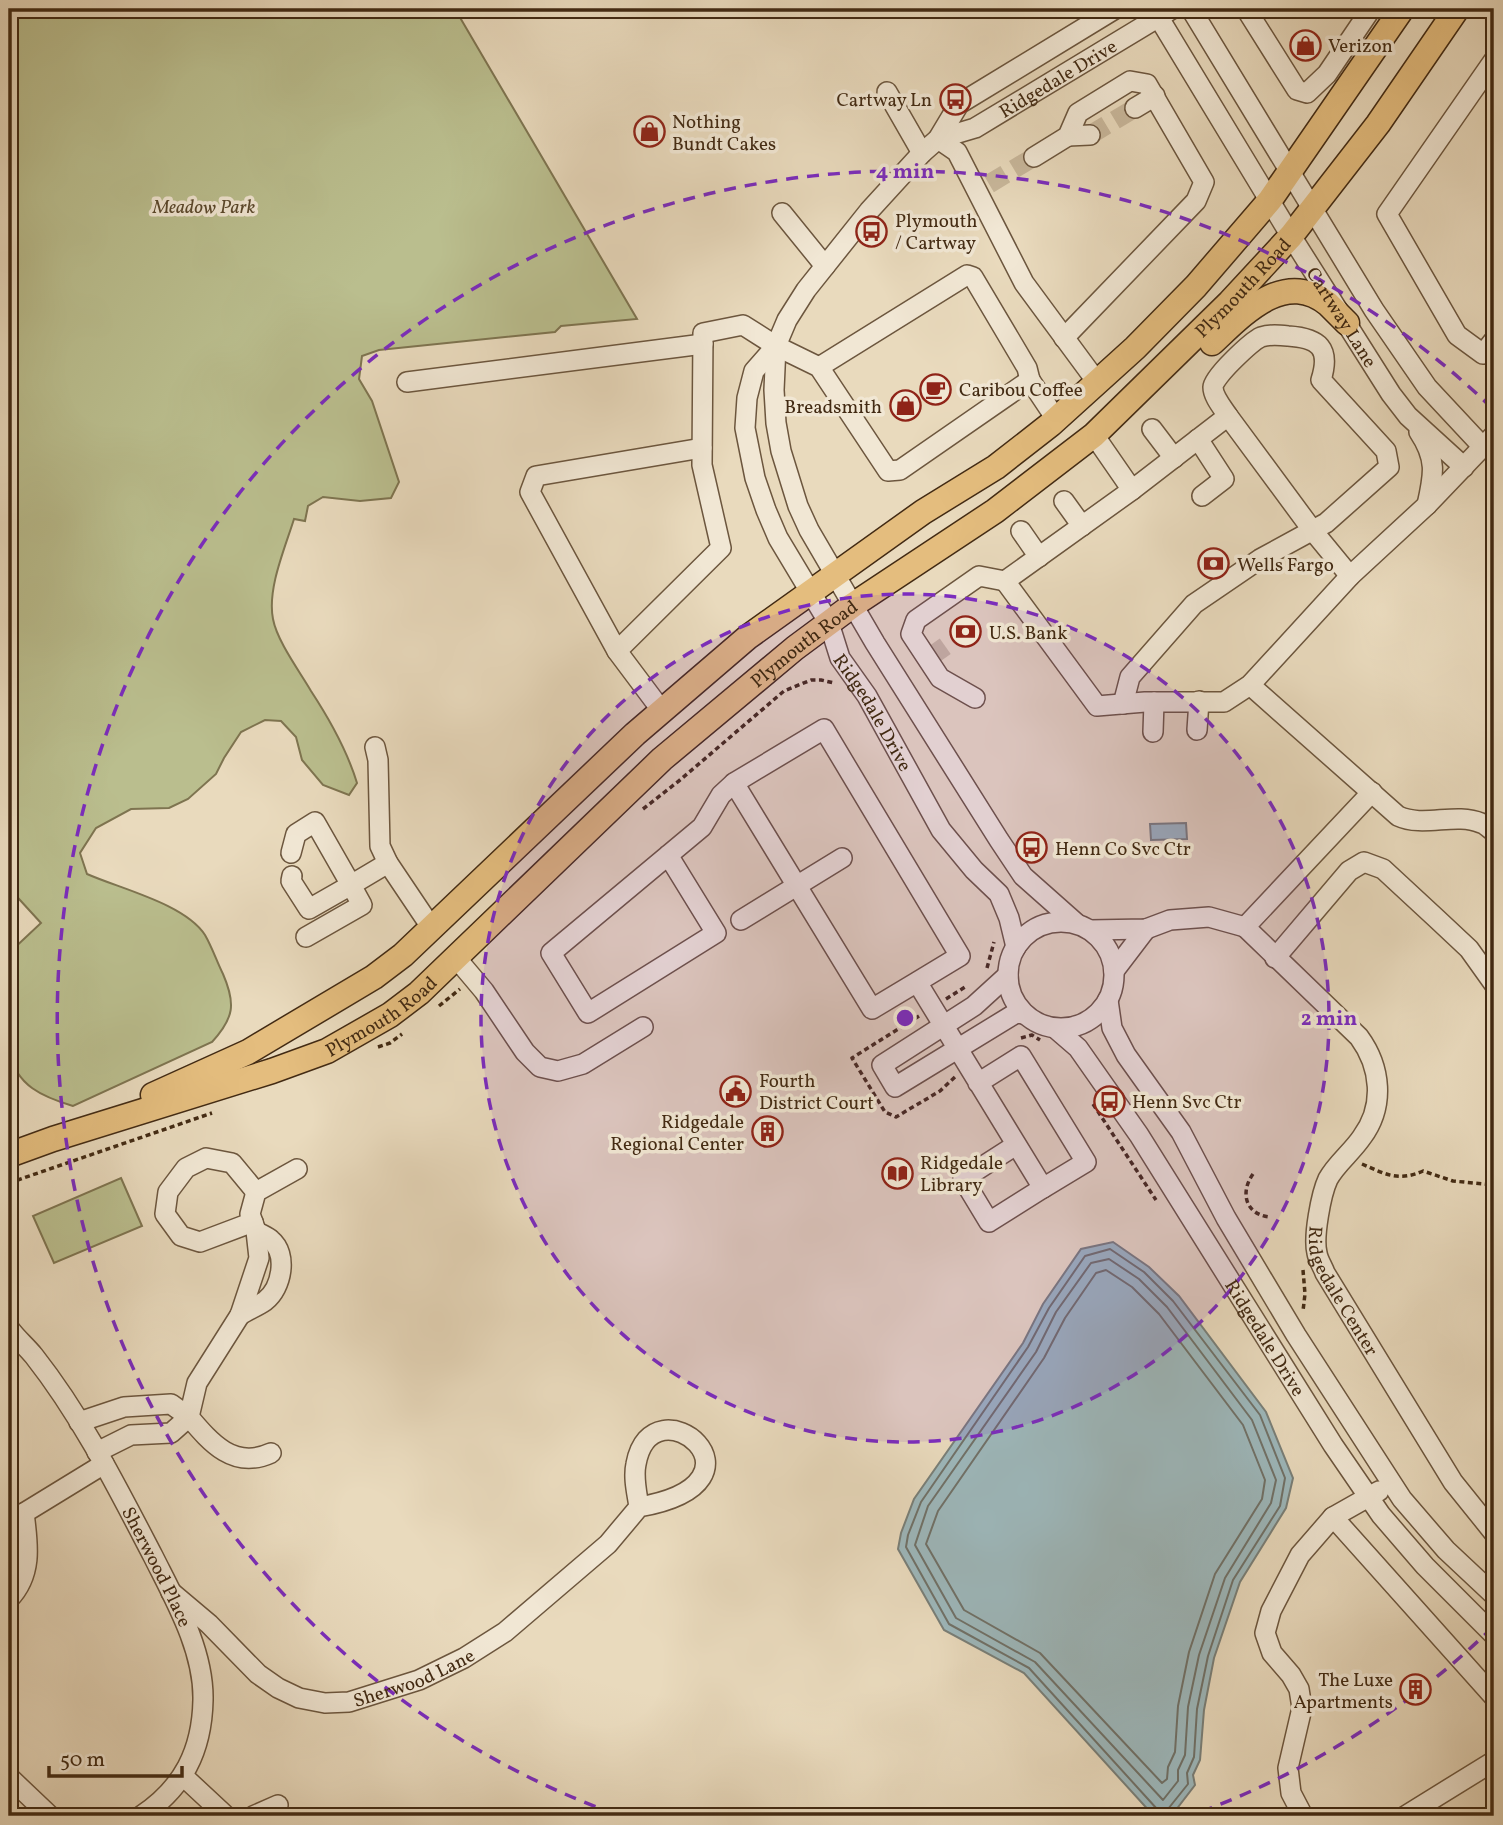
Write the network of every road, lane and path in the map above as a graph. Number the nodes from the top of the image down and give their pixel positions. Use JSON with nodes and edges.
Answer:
{"nodes":[{"id":1,"x":1115,"y":9,"type":"edge"},
{"id":2,"x":1191,"y":9,"type":"edge"},
{"id":3,"x":1246,"y":9,"type":"edge"},
{"id":4,"x":1371,"y":9,"type":"edge"},
{"id":5,"x":1402,"y":9,"type":"edge"},
{"id":6,"x":1457,"y":9,"type":"edge"},
{"id":7,"x":1163,"y":12,"type":"edge"},
{"id":8,"x":1494,"y":60,"type":"edge"},
{"id":9,"x":887,"y":92,"type":"dead end"},
{"id":10,"x":1155,"y":96,"type":"junction"},
{"id":11,"x":1135,"y":108,"type":"tunnel mouth"},
{"id":12,"x":1090,"y":135,"type":"tunnel mouth"},
{"id":13,"x":1068,"y":136,"type":"junction"},
{"id":14,"x":938,"y":139,"type":"junction"},
{"id":15,"x":922,"y":153,"type":"junction"},
{"id":16,"x":1034,"y":157,"type":"tunnel mouth"},
{"id":17,"x":1289,"y":168,"type":"junction"},
{"id":18,"x":1269,"y":200,"type":"junction"},
{"id":19,"x":1311,"y":209,"type":"junction"},
{"id":20,"x":782,"y":213,"type":"dead end"},
{"id":21,"x":1291,"y":236,"type":"junction"},
{"id":22,"x":825,"y":266,"type":"junction"},
{"id":23,"x":1347,"y":323,"type":"junction"},
{"id":24,"x":1064,"y":338,"type":"junction"},
{"id":25,"x":1494,"y":340,"type":"edge"},
{"id":26,"x":703,"y":344,"type":"junction"},
{"id":27,"x":776,"y":346,"type":"junction"},
{"id":28,"x":819,"y":367,"type":"junction"},
{"id":29,"x":1030,"y":380,"type":"junction"},
{"id":30,"x":407,"y":382,"type":"dead end"},
{"id":31,"x":1097,"y":383,"type":"junction"},
{"id":32,"x":1228,"y":416,"type":"junction"},
{"id":33,"x":1408,"y":416,"type":"junction"},
{"id":34,"x":1056,"y":419,"type":"junction"},
{"id":35,"x":1152,"y":429,"type":"dead end"},
{"id":36,"x":1094,"y":435,"type":"junction"},
{"id":37,"x":1198,"y":439,"type":"junction"},
{"id":38,"x":1489,"y":441,"type":"edge"},
{"id":39,"x":702,"y":448,"type":"junction"},
{"id":40,"x":1174,"y":458,"type":"junction"},
{"id":41,"x":1464,"y":467,"type":"junction"},
{"id":42,"x":1132,"y":489,"type":"junction"},
{"id":43,"x":1202,"y":496,"type":"dead end"},
{"id":44,"x":1065,"y":501,"type":"dead end"},
{"id":45,"x":1427,"y":505,"type":"junction"},
{"id":46,"x":1082,"y":526,"type":"junction"},
{"id":47,"x":1021,"y":531,"type":"dead end"},
{"id":48,"x":1313,"y":531,"type":"junction"},
{"id":49,"x":1039,"y":557,"type":"junction"},
{"id":50,"x":835,"y":574,"type":"junction"},
{"id":51,"x":1350,"y":576,"type":"junction"},
{"id":52,"x":1005,"y":581,"type":"junction"},
{"id":53,"x":810,"y":592,"type":"junction"},
{"id":54,"x":853,"y":605,"type":"junction"},
{"id":55,"x":916,"y":620,"type":"junction"},
{"id":56,"x":829,"y":623,"type":"junction"},
{"id":57,"x":932,"y":644,"type":"tunnel mouth"},
{"id":58,"x":617,"y":651,"type":"junction"},
{"id":59,"x":944,"y":661,"type":"tunnel mouth"},
{"id":60,"x":953,"y":685,"type":"junction"},
{"id":61,"x":1250,"y":685,"type":"junction"},
{"id":62,"x":975,"y":698,"type":"dead end"},
{"id":63,"x":1199,"y":701,"type":"junction"},
{"id":64,"x":1154,"y":702,"type":"junction"},
{"id":65,"x":1123,"y":704,"type":"junction"},
{"id":66,"x":662,"y":711,"type":"junction"},
{"id":67,"x":1198,"y":730,"type":"dead end"},
{"id":68,"x":1153,"y":732,"type":"dead end"},
{"id":69,"x":375,"y":747,"type":"dead end"},
{"id":70,"x":734,"y":783,"type":"junction"},
{"id":71,"x":1372,"y":792,"type":"junction"},
{"id":72,"x":1494,"y":832,"type":"edge"},
{"id":73,"x":292,"y":853,"type":"dead end"},
{"id":74,"x":668,"y":855,"type":"junction"},
{"id":75,"x":842,"y":858,"type":"dead end"},
{"id":76,"x":388,"y":863,"type":"junction"},
{"id":77,"x":292,"y":876,"type":"dead end"},
{"id":78,"x":351,"y":885,"type":"junction"},
{"id":79,"x":797,"y":886,"type":"junction"},
{"id":80,"x":741,"y":920,"type":"dead end"},
{"id":81,"x":431,"y":927,"type":"junction"},
{"id":82,"x":1083,"y":927,"type":"junction"},
{"id":83,"x":1245,"y":927,"type":"junction"},
{"id":84,"x":1146,"y":929,"type":"junction"},
{"id":85,"x":306,"y":937,"type":"dead end"},
{"id":86,"x":1016,"y":947,"type":"junction"},
{"id":87,"x":1275,"y":958,"type":"junction"},
{"id":88,"x":457,"y":959,"type":"junction"},
{"id":89,"x":1114,"y":971,"type":"junction"},
{"id":90,"x":1008,"y":975,"type":"junction"},
{"id":91,"x":918,"y":982,"type":"junction"},
{"id":92,"x":1494,"y":984,"type":"edge"},
{"id":93,"x":965,"y":988,"type":"dead end"},
{"id":94,"x":1108,"y":1000,"type":"junction"},
{"id":95,"x":940,"y":1003,"type":"dead end"},
{"id":96,"x":1024,"y":1014,"type":"junction"},
{"id":97,"x":944,"y":1026,"type":"junction"},
{"id":98,"x":643,"y":1027,"type":"dead end"},
{"id":99,"x":1056,"y":1028,"type":"junction"},
{"id":100,"x":958,"y":1049,"type":"junction"},
{"id":101,"x":978,"y":1083,"type":"junction"},
{"id":102,"x":53,"y":1139,"type":"junction"},
{"id":103,"x":1016,"y":1145,"type":"junction"},
{"id":104,"x":1348,"y":1154,"type":"junction"},
{"id":105,"x":9,"y":1155,"type":"edge"},
{"id":106,"x":297,"y":1169,"type":"dead end"},
{"id":107,"x":1252,"y":1174,"type":"dead end"},
{"id":108,"x":1494,"y":1185,"type":"edge"},
{"id":109,"x":1043,"y":1188,"type":"junction"},
{"id":110,"x":256,"y":1192,"type":"junction"},
{"id":111,"x":1269,"y":1217,"type":"dead end"},
{"id":112,"x":255,"y":1227,"type":"junction"},
{"id":113,"x":1303,"y":1268,"type":"dead end"},
{"id":114,"x":1303,"y":1313,"type":"dead end"},
{"id":115,"x":9,"y":1328,"type":"edge"},
{"id":116,"x":189,"y":1418,"type":"junction"},
{"id":117,"x":79,"y":1422,"type":"junction"},
{"id":118,"x":271,"y":1453,"type":"dead end"},
{"id":119,"x":101,"y":1458,"type":"junction"},
{"id":120,"x":1392,"y":1484,"type":"junction"},
{"id":121,"x":1369,"y":1497,"type":"junction"},
{"id":122,"x":639,"y":1507,"type":"dead end"},
{"id":123,"x":16,"y":1509,"type":"edge"},
{"id":124,"x":1333,"y":1517,"type":"junction"},
{"id":125,"x":1494,"y":1533,"type":"edge"},
{"id":126,"x":172,"y":1592,"type":"junction"},
{"id":127,"x":1494,"y":1595,"type":"edge"},
{"id":128,"x":9,"y":1599,"type":"edge"},
{"id":129,"x":1494,"y":1635,"type":"edge"},
{"id":130,"x":1494,"y":1697,"type":"edge"},
{"id":131,"x":1494,"y":1761,"type":"edge"},
{"id":132,"x":183,"y":1776,"type":"junction"},
{"id":133,"x":9,"y":1777,"type":"edge"},
{"id":134,"x":278,"y":1805,"type":"dead end"},
{"id":135,"x":50,"y":1816,"type":"edge"},
{"id":136,"x":141,"y":1816,"type":"edge"},
{"id":137,"x":226,"y":1816,"type":"edge"},
{"id":138,"x":253,"y":1816,"type":"edge"},
{"id":139,"x":1303,"y":1816,"type":"edge"},
{"id":140,"x":1405,"y":1816,"type":"edge"}],
"edges":[{"from":1,"to":14,"type":"street","name":"Ridgedale Drive"},
{"from":2,"to":17,"type":"street","name":"Cartway Lane"},
{"from":3,"to":4,"type":"street"},
{"from":5,"to":17,"type":"main road","name":"Plymouth Road"},
{"from":6,"to":19,"type":"main road","name":"Plymouth Road"},
{"from":7,"to":14,"type":"street","name":"Ridgedale Drive"},
{"from":7,"to":18,"type":"street","name":"Cartway Lane"},
{"from":8,"to":25,"type":"street"},
{"from":9,"to":15,"type":"street"},
{"from":10,"to":11,"type":"street"},
{"from":10,"to":13,"type":"street"},
{"from":10,"to":24,"type":"street"},
{"from":12,"to":13,"type":"street"},
{"from":13,"to":16,"type":"street"},
{"from":14,"to":15,"type":"street","name":"Ridgedale Drive"},
{"from":14,"to":24,"type":"street"},
{"from":15,"to":22,"type":"street","name":"Ridgedale Drive"},
{"from":17,"to":18,"type":"main road","name":"Plymouth Road"},
{"from":17,"to":19,"type":"street","name":"Cartway Lane"},
{"from":18,"to":21,"type":"street","name":"Cartway Lane"},
{"from":18,"to":31,"type":"main road","name":"Plymouth Road"},
{"from":19,"to":21,"type":"main road","name":"Plymouth Road"},
{"from":19,"to":38,"type":"street","name":"Cartway Lane"},
{"from":20,"to":22,"type":"street"},
{"from":21,"to":23,"type":"street","name":"Cartway Lane"},
{"from":21,"to":36,"type":"main road","name":"Plymouth Road"},
{"from":22,"to":27,"type":"street","name":"Ridgedale Drive"},
{"from":23,"to":33,"type":"street","name":"Cartway Lane"},
{"from":23,"to":36,"type":"main road"},
{"from":24,"to":31,"type":"street"},
{"from":26,"to":27,"type":"street"},
{"from":26,"to":30,"type":"street"},
{"from":26,"to":39,"type":"street"},
{"from":27,"to":28,"type":"street"},
{"from":27,"to":50,"type":"street","name":"Ridgedale Drive"},
{"from":27,"to":53,"type":"street","name":"Ridgedale Drive"},
{"from":28,"to":29,"type":"street"},
{"from":28,"to":29,"type":"street"},
{"from":29,"to":34,"type":"street"},
{"from":31,"to":34,"type":"main road","name":"Plymouth Road"},
{"from":32,"to":37,"type":"street"},
{"from":32,"to":48,"type":"street"},
{"from":32,"to":48,"type":"street"},
{"from":33,"to":41,"type":"street","name":"Cartway Lane"},
{"from":33,"to":45,"type":"street"},
{"from":34,"to":50,"type":"main road","name":"Plymouth Road"},
{"from":35,"to":40,"type":"street"},
{"from":36,"to":42,"type":"street"},
{"from":36,"to":54,"type":"main road","name":"Plymouth Road"},
{"from":37,"to":40,"type":"street"},
{"from":37,"to":43,"type":"street"},
{"from":38,"to":41,"type":"street"},
{"from":39,"to":58,"type":"street"},
{"from":39,"to":58,"type":"street"},
{"from":40,"to":42,"type":"street"},
{"from":41,"to":45,"type":"street"},
{"from":42,"to":46,"type":"street"},
{"from":44,"to":46,"type":"street"},
{"from":45,"to":51,"type":"street"},
{"from":46,"to":49,"type":"street"},
{"from":47,"to":49,"type":"street"},
{"from":48,"to":51,"type":"street"},
{"from":48,"to":65,"type":"street"},
{"from":49,"to":52,"type":"street"},
{"from":50,"to":53,"type":"main road","name":"Plymouth Road"},
{"from":50,"to":54,"type":"street","name":"Ridgedale Drive"},
{"from":51,"to":61,"type":"street"},
{"from":52,"to":55,"type":"street"},
{"from":52,"to":65,"type":"street"},
{"from":53,"to":56,"type":"street","name":"Ridgedale Drive"},
{"from":53,"to":66,"type":"main road","name":"Plymouth Road"},
{"from":54,"to":56,"type":"main road","name":"Plymouth Road"},
{"from":54,"to":82,"type":"street","name":"Ridgedale Drive"},
{"from":55,"to":57,"type":"street"},
{"from":55,"to":60,"type":"street"},
{"from":56,"to":86,"type":"street","name":"Ridgedale Drive"},
{"from":56,"to":88,"type":"main road","name":"Plymouth Road"},
{"from":58,"to":66,"type":"street"},
{"from":59,"to":60,"type":"street"},
{"from":60,"to":62,"type":"street"},
{"from":61,"to":63,"type":"street"},
{"from":61,"to":71,"type":"street"},
{"from":63,"to":64,"type":"street"},
{"from":63,"to":67,"type":"street"},
{"from":64,"to":65,"type":"street"},
{"from":64,"to":68,"type":"street"},
{"from":66,"to":81,"type":"main road","name":"Plymouth Road"},
{"from":69,"to":76,"type":"street"},
{"from":70,"to":74,"type":"street"},
{"from":70,"to":79,"type":"street"},
{"from":70,"to":91,"type":"street"},
{"from":71,"to":72,"type":"street"},
{"from":71,"to":83,"type":"street"},
{"from":73,"to":78,"type":"street"},
{"from":74,"to":74,"type":"street"},
{"from":75,"to":79,"type":"street"},
{"from":76,"to":78,"type":"street"},
{"from":76,"to":81,"type":"street"},
{"from":77,"to":78,"type":"street"},
{"from":78,"to":85,"type":"street"},
{"from":79,"to":80,"type":"street"},
{"from":79,"to":91,"type":"street"},
{"from":81,"to":88,"type":"main road"},
{"from":81,"to":102,"type":"main road","name":"Plymouth Road"},
{"from":82,"to":84,"type":"street"},
{"from":82,"to":86,"type":"street"},
{"from":82,"to":89,"type":"street"},
{"from":83,"to":84,"type":"street"},
{"from":83,"to":87,"type":"street","name":"Ridgedale Center"},
{"from":84,"to":89,"type":"street"},
{"from":86,"to":90,"type":"street"},
{"from":87,"to":92,"type":"street"},
{"from":87,"to":104,"type":"street","name":"Ridgedale Center"},
{"from":88,"to":98,"type":"street"},
{"from":88,"to":102,"type":"main road","name":"Plymouth Road"},
{"from":89,"to":94,"type":"street"},
{"from":90,"to":96,"type":"street"},
{"from":90,"to":97,"type":"street"},
{"from":91,"to":97,"type":"street"},
{"from":93,"to":95,"type":"path"},
{"from":94,"to":99,"type":"street"},
{"from":94,"to":120,"type":"street","name":"Ridgedale Drive"},
{"from":96,"to":99,"type":"street"},
{"from":96,"to":100,"type":"street"},
{"from":97,"to":100,"type":"street"},
{"from":97,"to":100,"type":"street"},
{"from":99,"to":121,"type":"street","name":"Ridgedale Drive"},
{"from":100,"to":101,"type":"street"},
{"from":101,"to":103,"type":"street"},
{"from":101,"to":109,"type":"street"},
{"from":102,"to":105,"type":"main road","name":"Plymouth Road"},
{"from":103,"to":109,"type":"street"},
{"from":103,"to":109,"type":"street"},
{"from":104,"to":108,"type":"path"},
{"from":104,"to":125,"type":"street","name":"Ridgedale Center"},
{"from":106,"to":110,"type":"street"},
{"from":107,"to":111,"type":"path"},
{"from":110,"to":112,"type":"street"},
{"from":110,"to":112,"type":"street"},
{"from":112,"to":116,"type":"street"},
{"from":113,"to":114,"type":"path"},
{"from":115,"to":117,"type":"street","name":"Sherwood Place"},
{"from":116,"to":117,"type":"street"},
{"from":116,"to":118,"type":"street"},
{"from":116,"to":119,"type":"street"},
{"from":117,"to":119,"type":"street","name":"Sherwood Place"},
{"from":119,"to":123,"type":"street"},
{"from":119,"to":126,"type":"street","name":"Sherwood Place"},
{"from":120,"to":121,"type":"street"},
{"from":120,"to":127,"type":"street","name":"Ridgedale Drive"},
{"from":121,"to":124,"type":"street"},
{"from":121,"to":129,"type":"street","name":"Ridgedale Drive"},
{"from":122,"to":126,"type":"street","name":"Sherwood Lane"},
{"from":123,"to":128,"type":"street"},
{"from":124,"to":130,"type":"street"},
{"from":124,"to":139,"type":"street"},
{"from":126,"to":132,"type":"street","name":"Sherwood Place"},
{"from":131,"to":140,"type":"street"},
{"from":132,"to":136,"type":"street","name":"Sherwood Place"},
{"from":132,"to":137,"type":"street"},
{"from":133,"to":135,"type":"street"},
{"from":134,"to":138,"type":"street"}]}
